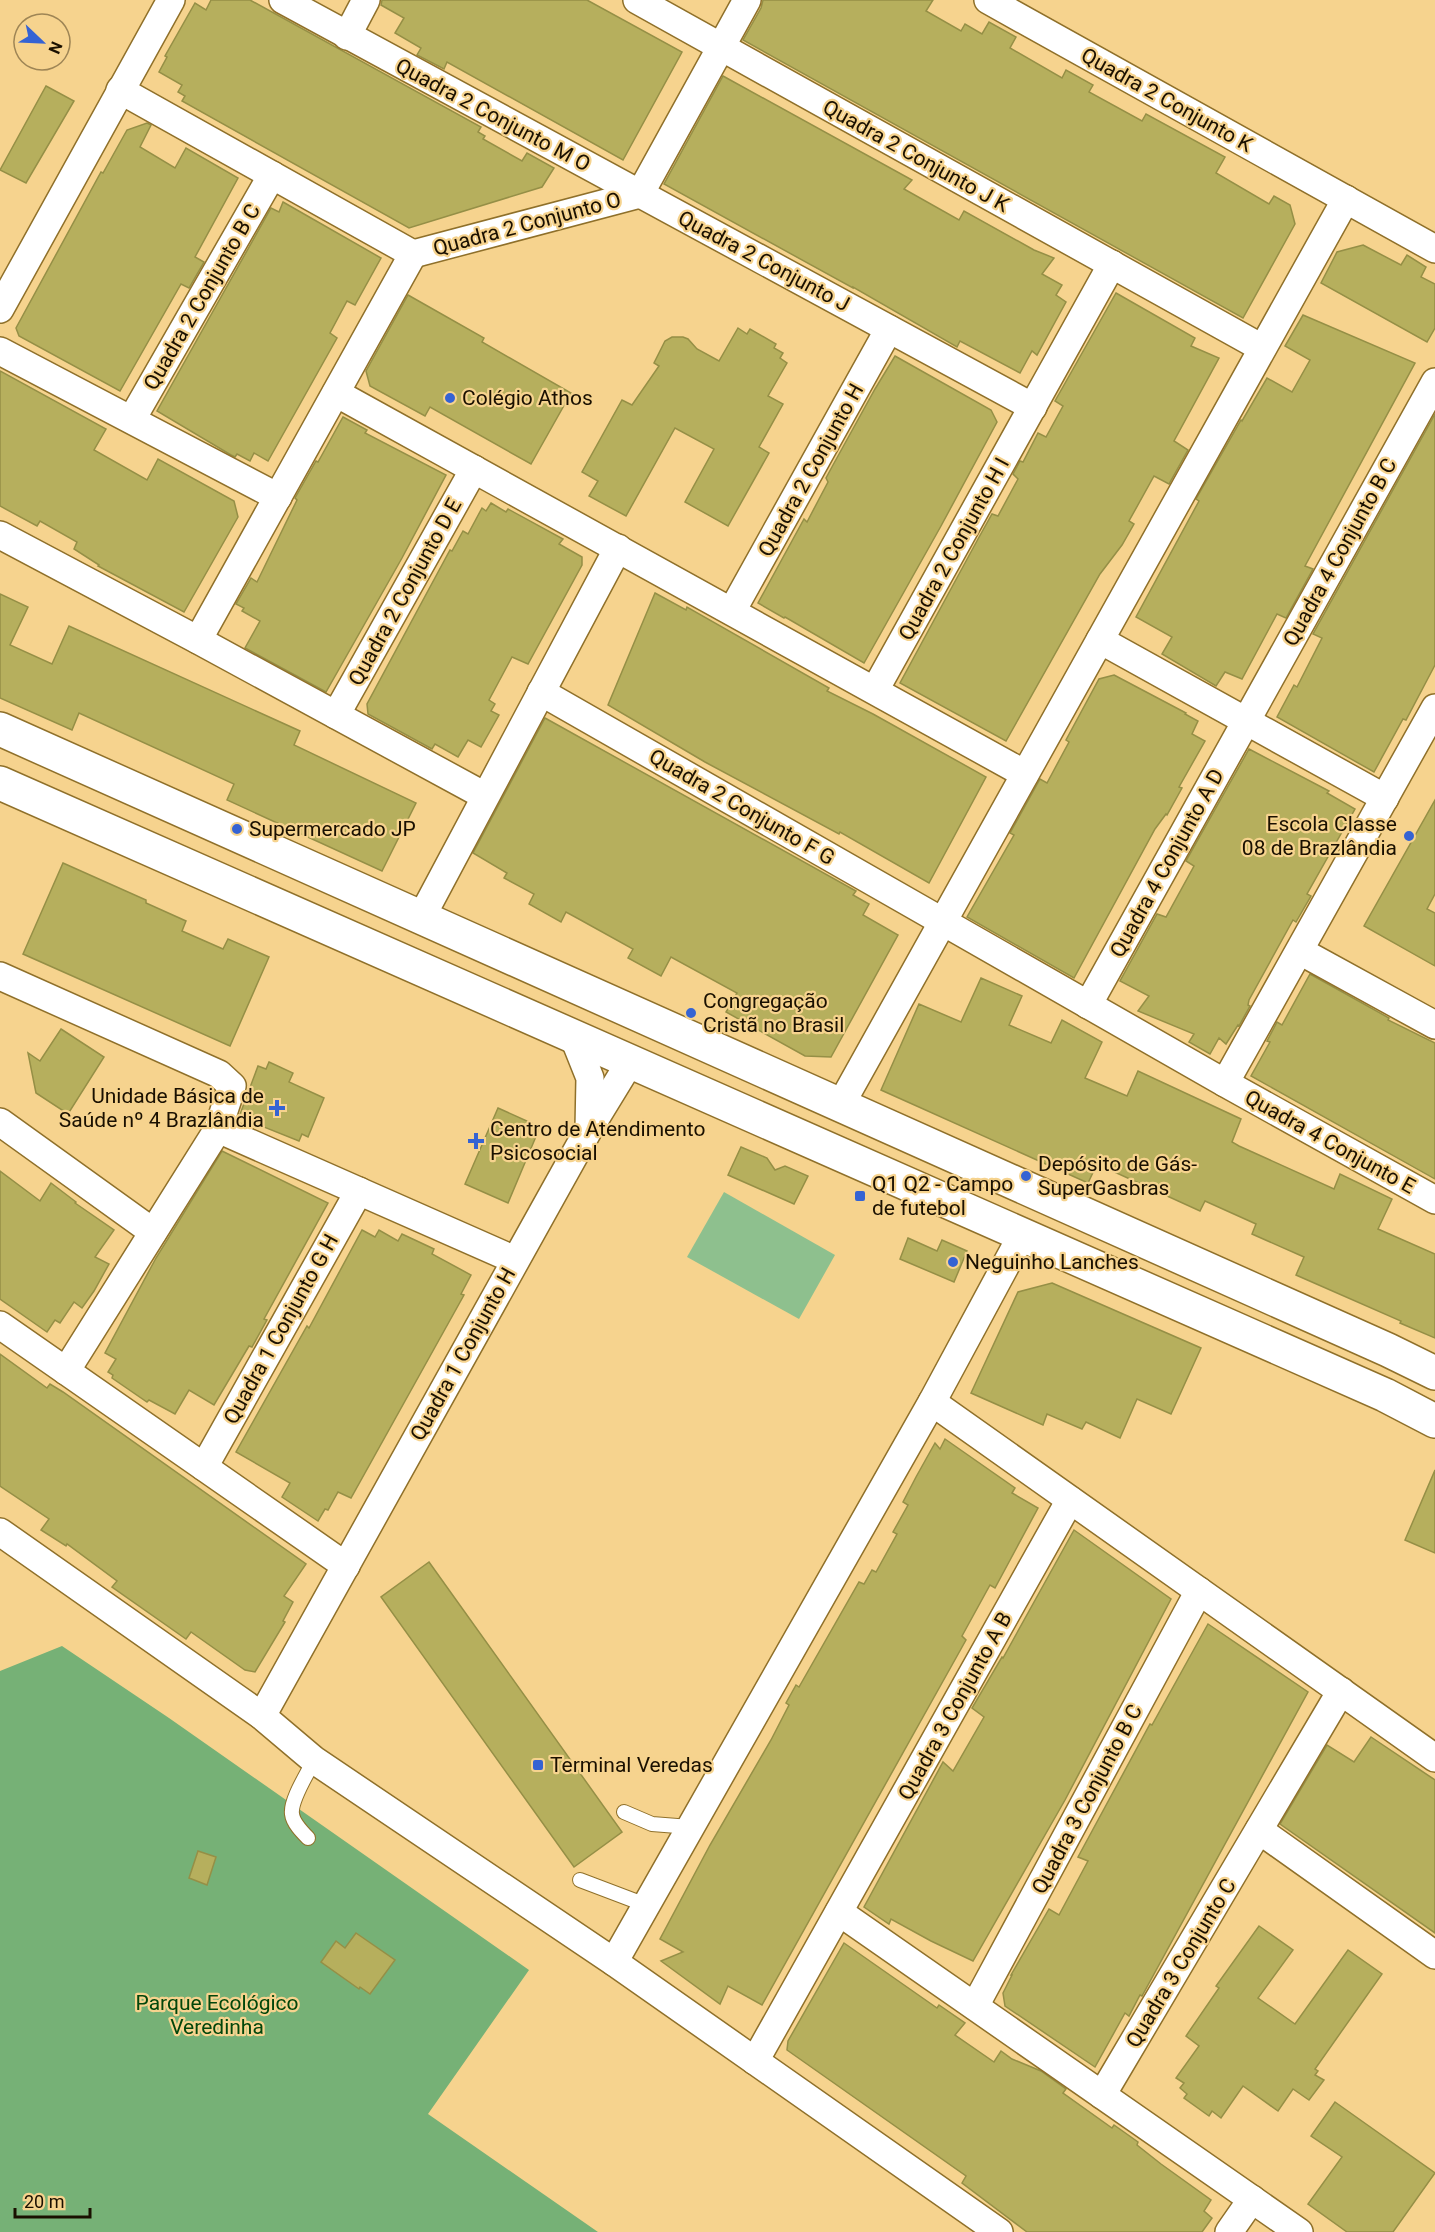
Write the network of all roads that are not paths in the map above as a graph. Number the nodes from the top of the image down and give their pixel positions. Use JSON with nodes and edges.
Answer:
{"nodes":[{"id":1,"x":171,"y":0,"type":"edge"},
{"id":2,"x":284,"y":0,"type":"edge"},
{"id":3,"x":366,"y":0,"type":"edge"},
{"id":4,"x":637,"y":0,"type":"edge"},
{"id":5,"x":747,"y":0,"type":"edge"},
{"id":6,"x":988,"y":0,"type":"edge"},
{"id":7,"x":347,"y":36,"type":"junction"},
{"id":8,"x":721,"y":47,"type":"junction"},
{"id":9,"x":120,"y":90,"type":"junction"},
{"id":10,"x":272,"y":175,"type":"junction"},
{"id":11,"x":640,"y":194,"type":"junction"},
{"id":12,"x":1346,"y":199,"type":"junction"},
{"id":13,"x":1435,"y":249,"type":"edge"},
{"id":14,"x":413,"y":254,"type":"junction"},
{"id":15,"x":1112,"y":264,"type":"junction"},
{"id":16,"x":0,"y":309,"type":"edge"},
{"id":17,"x":889,"y":329,"type":"junction"},
{"id":18,"x":1262,"y":348,"type":"junction"},
{"id":19,"x":0,"y":351,"type":"edge"},
{"id":20,"x":1435,"y":382,"type":"edge"},
{"id":21,"x":336,"y":393,"type":"junction"},
{"id":22,"x":1033,"y":407,"type":"junction"},
{"id":23,"x":132,"y":419,"type":"junction"},
{"id":24,"x":474,"y":468,"type":"junction"},
{"id":25,"x":278,"y":497,"type":"junction"},
{"id":26,"x":0,"y":535,"type":"edge"},
{"id":27,"x":618,"y":548,"type":"junction"},
{"id":28,"x":732,"y":611,"type":"junction"},
{"id":29,"x":198,"y":640,"type":"junction"},
{"id":30,"x":1100,"y":640,"type":"junction"},
{"id":31,"x":875,"y":690,"type":"junction"},
{"id":32,"x":541,"y":692,"type":"junction"},
{"id":33,"x":1435,"y":708,"type":"edge"},
{"id":34,"x":336,"y":715,"type":"junction"},
{"id":35,"x":1246,"y":722,"type":"junction"},
{"id":36,"x":0,"y":729,"type":"edge"},
{"id":37,"x":35,"y":745,"type":"junction"},
{"id":38,"x":98,"y":773,"type":"junction"},
{"id":39,"x":1025,"y":774,"type":"junction"},
{"id":40,"x":6,"y":786,"type":"edge"},
{"id":41,"x":485,"y":796,"type":"junction"},
{"id":42,"x":1385,"y":798,"type":"junction"},
{"id":43,"x":76,"y":817,"type":"junction"},
{"id":44,"x":384,"y":902,"type":"junction"},
{"id":45,"x":421,"y":918,"type":"junction"},
{"id":46,"x":943,"y":921,"type":"junction"},
{"id":47,"x":362,"y":944,"type":"junction"},
{"id":48,"x":1300,"y":951,"type":"junction"},
{"id":49,"x":0,"y":976,"type":"edge"},
{"id":50,"x":1088,"y":1005,"type":"junction"},
{"id":51,"x":1435,"y":1025,"type":"edge"},
{"id":52,"x":574,"y":1038,"type":"junction"},
{"id":53,"x":630,"y":1062,"type":"junction"},
{"id":54,"x":1226,"y":1083,"type":"junction"},
{"id":55,"x":840,"y":1106,"type":"junction"},
{"id":56,"x":0,"y":1122,"type":"edge"},
{"id":57,"x":218,"y":1129,"type":"junction"},
{"id":58,"x":589,"y":1129,"type":"junction"},
{"id":59,"x":359,"y":1191,"type":"junction"},
{"id":60,"x":1435,"y":1200,"type":"edge"},
{"id":61,"x":153,"y":1232,"type":"junction"},
{"id":62,"x":1022,"y":1235,"type":"junction"},
{"id":63,"x":1150,"y":1244,"type":"junction"},
{"id":64,"x":515,"y":1260,"type":"junction"},
{"id":65,"x":1214,"y":1272,"type":"junction"},
{"id":66,"x":1132,"y":1284,"type":"junction"},
{"id":67,"x":1191,"y":1310,"type":"junction"},
{"id":68,"x":0,"y":1325,"type":"edge"},
{"id":69,"x":66,"y":1371,"type":"junction"},
{"id":70,"x":1435,"y":1373,"type":"edge"},
{"id":71,"x":932,"y":1402,"type":"junction"},
{"id":72,"x":1435,"y":1421,"type":"edge"},
{"id":73,"x":204,"y":1467,"type":"junction"},
{"id":74,"x":1070,"y":1500,"type":"junction"},
{"id":75,"x":0,"y":1532,"type":"edge"},
{"id":76,"x":346,"y":1566,"type":"junction"},
{"id":77,"x":1199,"y":1591,"type":"junction"},
{"id":78,"x":1341,"y":1691,"type":"junction"},
{"id":79,"x":262,"y":1716,"type":"junction"},
{"id":80,"x":1435,"y":1758,"type":"edge"},
{"id":81,"x":314,"y":1760,"type":"junction"},
{"id":82,"x":624,"y":1812,"type":"dead end"},
{"id":83,"x":690,"y":1827,"type":"junction"},
{"id":84,"x":1259,"y":1830,"type":"junction"},
{"id":85,"x":308,"y":1838,"type":"dead end"},
{"id":86,"x":580,"y":1880,"type":"dead end"},
{"id":87,"x":646,"y":1905,"type":"junction"},
{"id":88,"x":839,"y":1912,"type":"junction"},
{"id":89,"x":1435,"y":1955,"type":"edge"},
{"id":90,"x":614,"y":1962,"type":"junction"},
{"id":91,"x":975,"y":2006,"type":"junction"},
{"id":92,"x":756,"y":2061,"type":"junction"},
{"id":93,"x":1102,"y":2096,"type":"junction"},
{"id":94,"x":1252,"y":2199,"type":"junction"},
{"id":95,"x":999,"y":2232,"type":"edge"},
{"id":96,"x":1228,"y":2232,"type":"edge"},
{"id":97,"x":1299,"y":2232,"type":"edge"}],
"edges":[{"from":1,"to":9,"type":"street"},
{"from":2,"to":7,"type":"street","name":"Quadra 2 Conjunto M O"},
{"from":3,"to":7,"type":"street"},
{"from":4,"to":8,"type":"street","name":"Quadra 2 Conjunto J K"},
{"from":5,"to":8,"type":"street"},
{"from":6,"to":12,"type":"street","name":"Quadra 2 Conjunto K"},
{"from":7,"to":11,"type":"street","name":"Quadra 2 Conjunto M O"},
{"from":8,"to":11,"type":"street"},
{"from":8,"to":15,"type":"street","name":"Quadra 2 Conjunto J K"},
{"from":9,"to":10,"type":"street"},
{"from":9,"to":16,"type":"street"},
{"from":10,"to":14,"type":"street"},
{"from":10,"to":23,"type":"street","name":"Quadra 2 Conjunto B C"},
{"from":11,"to":14,"type":"street","name":"Quadra 2 Conjunto O"},
{"from":11,"to":17,"type":"street","name":"Quadra 2 Conjunto J"},
{"from":12,"to":13,"type":"street","name":"Quadra 2 Conjunto K"},
{"from":12,"to":18,"type":"street"},
{"from":14,"to":21,"type":"street"},
{"from":15,"to":18,"type":"street","name":"Quadra 2 Conjunto J K"},
{"from":15,"to":22,"type":"street","name":"Quadra 2 Conjunto H I"},
{"from":17,"to":22,"type":"street","name":"Quadra 2 Conjunto J"},
{"from":17,"to":28,"type":"street","name":"Quadra 2 Conjunto H"},
{"from":18,"to":30,"type":"street"},
{"from":19,"to":23,"type":"street"},
{"from":20,"to":35,"type":"street","name":"Quadra 4 Conjunto B C"},
{"from":21,"to":24,"type":"street"},
{"from":21,"to":25,"type":"street"},
{"from":22,"to":31,"type":"street","name":"Quadra 2 Conjunto H I"},
{"from":23,"to":25,"type":"street"},
{"from":24,"to":27,"type":"street"},
{"from":24,"to":34,"type":"street","name":"Quadra 2 Conjunto D E"},
{"from":25,"to":29,"type":"street"},
{"from":26,"to":29,"type":"street"},
{"from":27,"to":28,"type":"street"},
{"from":27,"to":32,"type":"street"},
{"from":28,"to":31,"type":"street"},
{"from":29,"to":34,"type":"street"},
{"from":30,"to":35,"type":"street"},
{"from":30,"to":39,"type":"street"},
{"from":31,"to":39,"type":"street"},
{"from":32,"to":41,"type":"street"},
{"from":32,"to":46,"type":"street","name":"Quadra 2 Conjunto F G"},
{"from":33,"to":42,"type":"street"},
{"from":34,"to":41,"type":"street"},
{"from":35,"to":42,"type":"street"},
{"from":35,"to":50,"type":"street","name":"Quadra 4 Conjunto A D"},
{"from":36,"to":37,"type":"street"},
{"from":37,"to":38,"type":"street"},
{"from":37,"to":40,"type":"street"},
{"from":38,"to":43,"type":"street"},
{"from":38,"to":44,"type":"street"},
{"from":39,"to":46,"type":"street"},
{"from":40,"to":43,"type":"street"},
{"from":41,"to":45,"type":"street"},
{"from":42,"to":48,"type":"street"},
{"from":43,"to":47,"type":"street"},
{"from":44,"to":45,"type":"street"},
{"from":44,"to":47,"type":"street"},
{"from":45,"to":55,"type":"street"},
{"from":46,"to":50,"type":"street","name":"Quadra 2 Conjunto F G"},
{"from":46,"to":55,"type":"street"},
{"from":47,"to":52,"type":"street"},
{"from":48,"to":51,"type":"street"},
{"from":48,"to":54,"type":"street"},
{"from":49,"to":57,"type":"street"},
{"from":50,"to":54,"type":"street","name":"Quadra 4 Conjunto E"},
{"from":52,"to":53,"type":"street"},
{"from":52,"to":58,"type":"street"},
{"from":53,"to":58,"type":"street"},
{"from":53,"to":62,"type":"street"},
{"from":54,"to":60,"type":"street","name":"Quadra 4 Conjunto E"},
{"from":55,"to":63,"type":"street"},
{"from":56,"to":61,"type":"street"},
{"from":57,"to":59,"type":"street","name":"Quadra 1 Conjunto H"},
{"from":57,"to":61,"type":"street"},
{"from":58,"to":64,"type":"street"},
{"from":59,"to":64,"type":"street","name":"Quadra 1 Conjunto H"},
{"from":59,"to":73,"type":"street","name":"Quadra 1 Conjunto G H"},
{"from":61,"to":69,"type":"street"},
{"from":62,"to":66,"type":"street"},
{"from":62,"to":71,"type":"street"},
{"from":63,"to":65,"type":"street"},
{"from":63,"to":66,"type":"street"},
{"from":64,"to":76,"type":"street","name":"Quadra 1 Conjunto H"},
{"from":65,"to":67,"type":"street"},
{"from":65,"to":70,"type":"street"},
{"from":66,"to":67,"type":"street"},
{"from":67,"to":72,"type":"street"},
{"from":68,"to":69,"type":"street"},
{"from":69,"to":73,"type":"street"},
{"from":71,"to":74,"type":"street"},
{"from":71,"to":83,"type":"street"},
{"from":73,"to":76,"type":"street"},
{"from":74,"to":77,"type":"street"},
{"from":74,"to":88,"type":"street","name":"Quadra 3 Conjunto A B"},
{"from":75,"to":79,"type":"street"},
{"from":76,"to":79,"type":"street","name":"Quadra 1 Conjunto H"},
{"from":77,"to":78,"type":"street"},
{"from":77,"to":91,"type":"street","name":"Quadra 3 Conjunto B C"},
{"from":78,"to":80,"type":"street"},
{"from":78,"to":84,"type":"street","name":"Quadra 3 Conjunto C"},
{"from":79,"to":81,"type":"street"},
{"from":81,"to":85,"type":"lane"},
{"from":81,"to":90,"type":"street"},
{"from":82,"to":83,"type":"lane"},
{"from":83,"to":87,"type":"street"},
{"from":84,"to":89,"type":"street"},
{"from":84,"to":93,"type":"street","name":"Quadra 3 Conjunto C"},
{"from":86,"to":87,"type":"lane"},
{"from":87,"to":90,"type":"street"},
{"from":88,"to":91,"type":"street"},
{"from":88,"to":92,"type":"street","name":"Quadra 3 Conjunto A B"},
{"from":90,"to":92,"type":"street"},
{"from":91,"to":93,"type":"street"},
{"from":92,"to":95,"type":"street"},
{"from":93,"to":94,"type":"street"},
{"from":94,"to":96,"type":"street"},
{"from":94,"to":97,"type":"street"}]}
